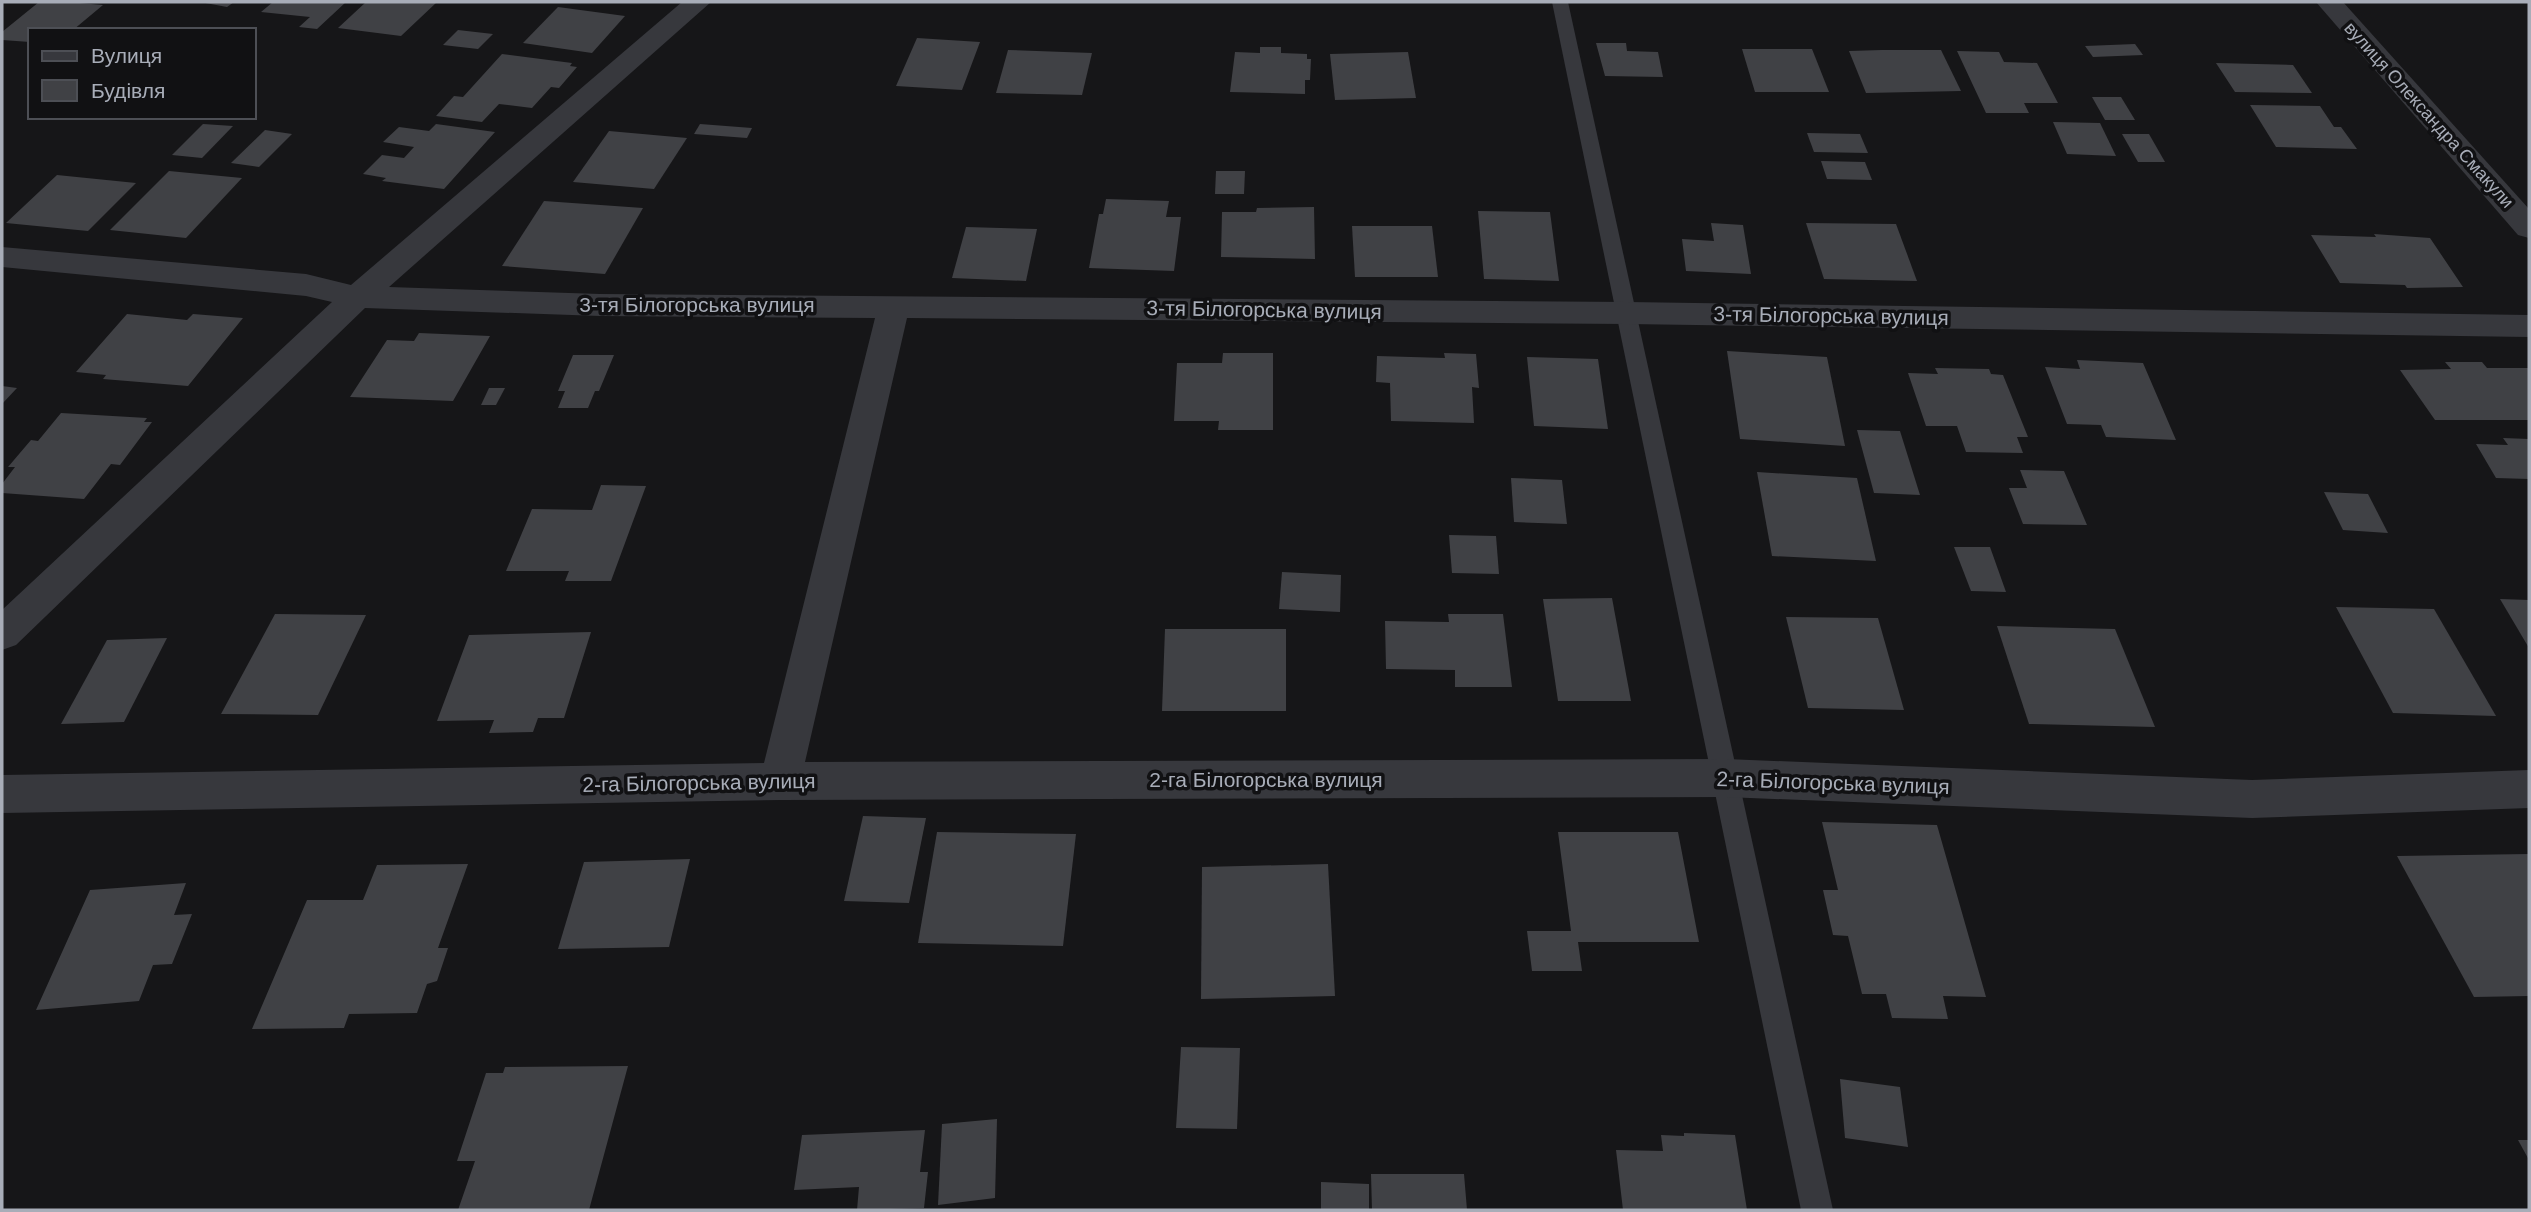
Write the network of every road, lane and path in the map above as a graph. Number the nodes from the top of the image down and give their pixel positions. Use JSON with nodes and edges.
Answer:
{"nodes":[{"id":1,"x":698,"y":2,"type":"edge"},
{"id":2,"x":1560,"y":2,"type":"edge"},
{"id":3,"x":2329,"y":2,"type":"edge"},
{"id":4,"x":2529,"y":228,"type":"edge"},
{"id":5,"x":2,"y":257,"type":"edge"},
{"id":6,"x":357,"y":297,"type":"junction"},
{"id":7,"x":894,"y":306,"type":"junction"},
{"id":8,"x":1628,"y":313,"type":"junction"},
{"id":9,"x":2529,"y":326,"type":"edge"},
{"id":10,"x":2,"y":634,"type":"edge"},
{"id":11,"x":1726,"y":778,"type":"junction"},
{"id":12,"x":779,"y":781,"type":"junction"},
{"id":13,"x":2529,"y":789,"type":"edge"},
{"id":14,"x":2,"y":794,"type":"edge"},
{"id":15,"x":1817,"y":1210,"type":"edge"}],
"edges":[{"from":1,"to":6,"type":"street"},
{"from":2,"to":8,"type":"lane"},
{"from":3,"to":4,"type":"street","name":"вулиця Олександра Смакули"},
{"from":5,"to":6,"type":"street","name":"3-тя Білогорська вулиця"},
{"from":6,"to":7,"type":"street","name":"3-тя Білогорська вулиця"},
{"from":6,"to":10,"type":"street"},
{"from":7,"to":8,"type":"street","name":"3-тя Білогорська вулиця"},
{"from":7,"to":12,"type":"street"},
{"from":8,"to":9,"type":"street","name":"3-тя Білогорська вулиця"},
{"from":8,"to":11,"type":"lane"},
{"from":11,"to":12,"type":"street","name":"2-га Білогорська вулиця"},
{"from":11,"to":13,"type":"street","name":"2-га Білогорська вулиця"},
{"from":11,"to":15,"type":"lane"},
{"from":12,"to":14,"type":"street","name":"2-га Білогорська вулиця"}]}
